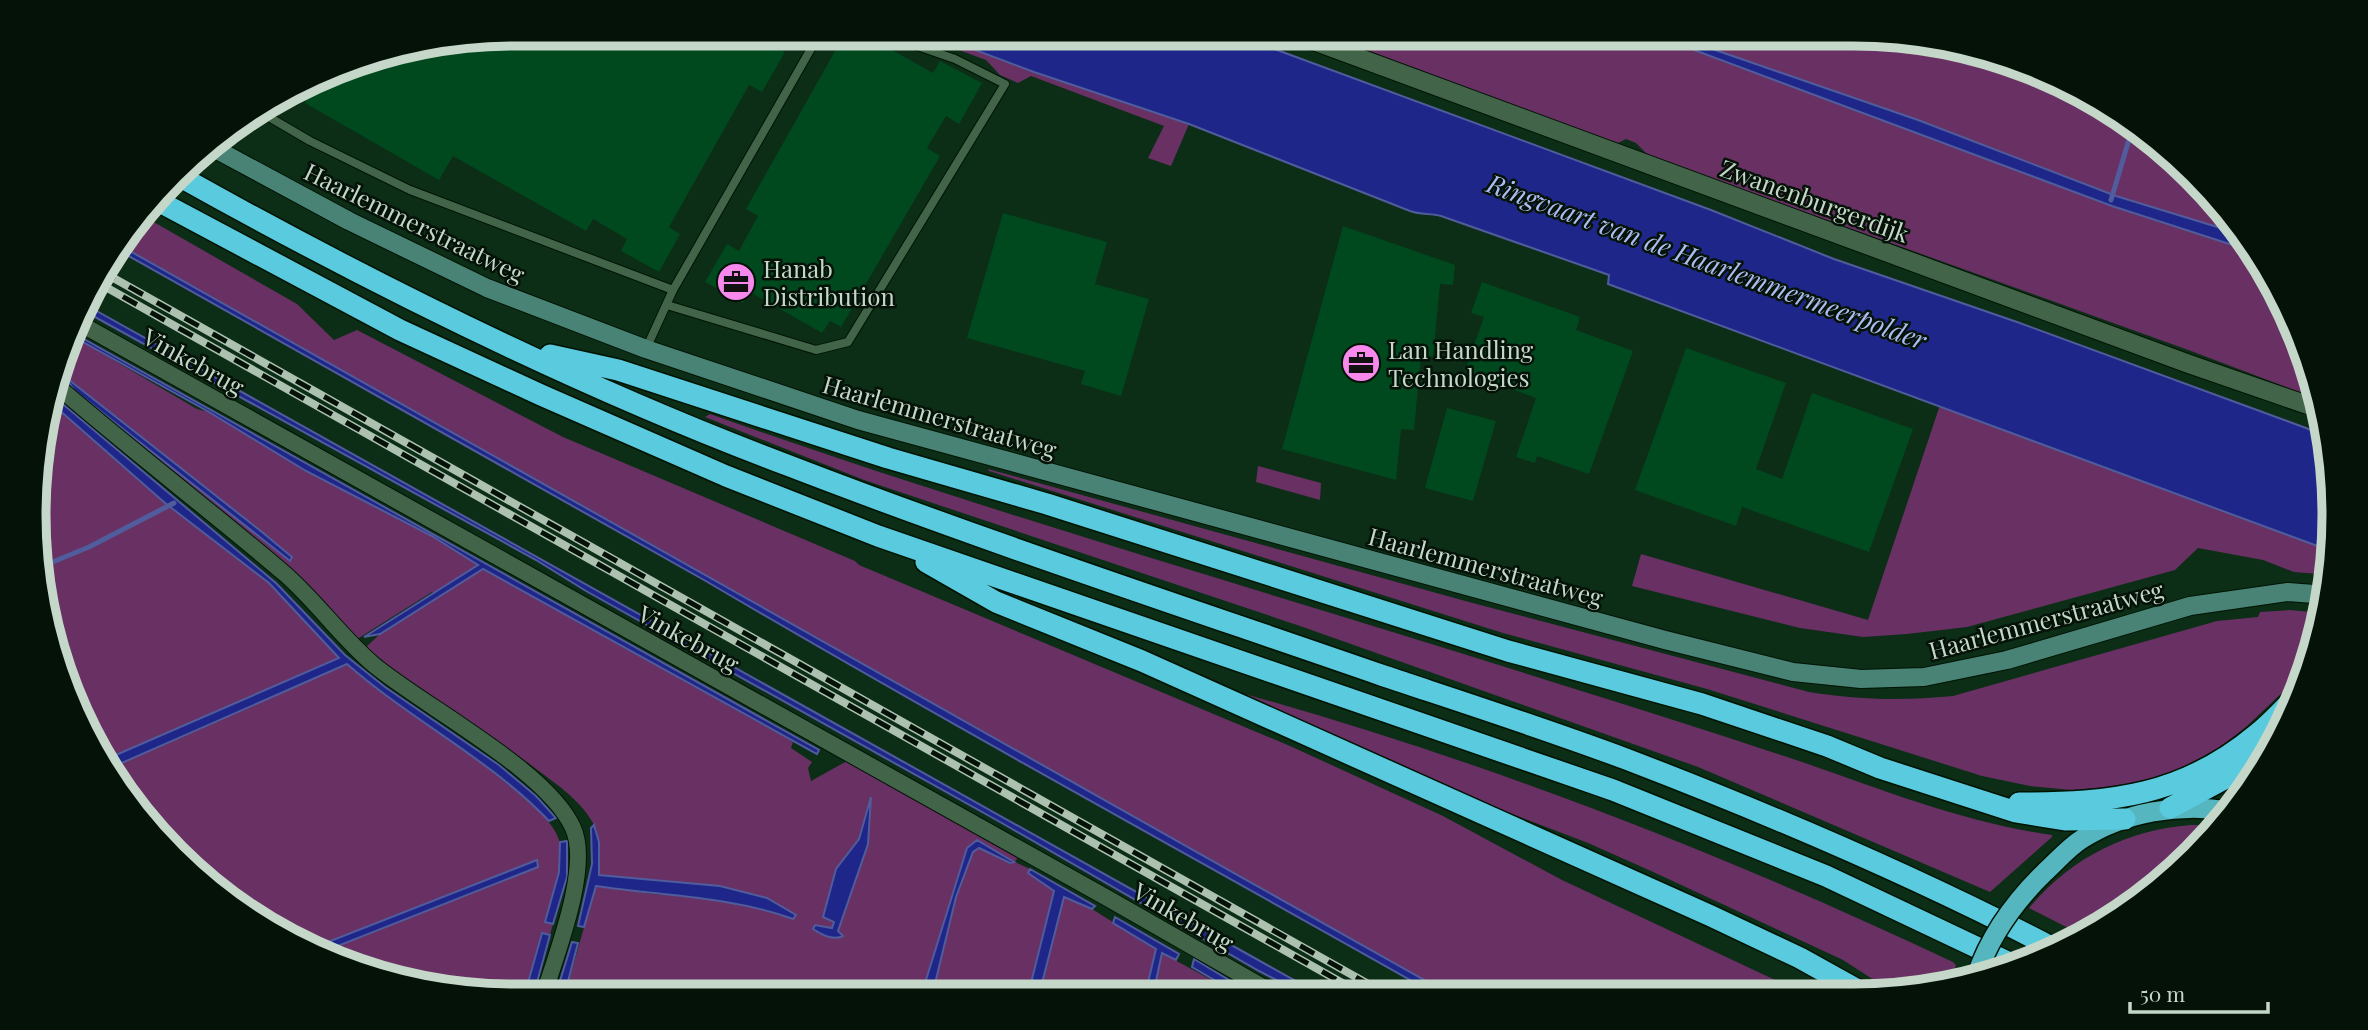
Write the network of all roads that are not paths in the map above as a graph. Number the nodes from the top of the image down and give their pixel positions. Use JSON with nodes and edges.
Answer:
{"nodes":[{"id":1,"x":813,"y":46,"type":"edge"},
{"id":2,"x":918,"y":46,"type":"edge"},
{"id":3,"x":1327,"y":46,"type":"edge"},
{"id":4,"x":268,"y":116,"type":"edge"},
{"id":5,"x":219,"y":151,"type":"edge"},
{"id":6,"x":186,"y":180,"type":"edge"},
{"id":7,"x":163,"y":204,"type":"edge"},
{"id":8,"x":673,"y":290,"type":"junction"},
{"id":9,"x":667,"y":305,"type":"junction"},
{"id":10,"x":85,"y":326,"type":"edge"},
{"id":11,"x":507,"y":346,"type":"junction"},
{"id":12,"x":646,"y":349,"type":"junction"},
{"id":13,"x":62,"y":390,"type":"edge"},
{"id":14,"x":2310,"y":406,"type":"edge"},
{"id":15,"x":878,"y":536,"type":"junction"},
{"id":16,"x":2315,"y":595,"type":"edge"},
{"id":17,"x":2278,"y":715,"type":"edge"},
{"id":18,"x":2253,"y":760,"type":"edge"},
{"id":19,"x":1971,"y":797,"type":"junction"},
{"id":20,"x":2170,"y":808,"type":"junction"},
{"id":21,"x":2218,"y":810,"type":"edge"},
{"id":22,"x":2125,"y":819,"type":"junction"},
{"id":23,"x":2045,"y":944,"type":"edge"},
{"id":24,"x":2004,"y":960,"type":"edge"},
{"id":25,"x":1980,"y":967,"type":"edge"},
{"id":26,"x":547,"y":984,"type":"edge"},
{"id":27,"x":1256,"y":984,"type":"edge"},
{"id":28,"x":1847,"y":984,"type":"edge"}],
"edges":[{"from":1,"to":8,"type":"lane"},
{"from":2,"to":9,"type":"lane","name":"Haarlemmerstraatweg"},
{"from":3,"to":14,"type":"street","name":"Zwanenburgerdijk"},
{"from":4,"to":8,"type":"lane","name":"Haarlemmerstraatweg"},
{"from":5,"to":12,"type":"main road","name":"Haarlemmerstraatweg"},
{"from":6,"to":11,"type":"highway"},
{"from":7,"to":15,"type":"highway"},
{"from":8,"to":9,"type":"lane"},
{"from":9,"to":12,"type":"lane"},
{"from":10,"to":27,"type":"street","name":"Vinkebrug"},
{"from":11,"to":19,"type":"highway"},
{"from":11,"to":23,"type":"highway"},
{"from":12,"to":16,"type":"main road","name":"Haarlemmerstraatweg"},
{"from":13,"to":26,"type":"street"},
{"from":15,"to":24,"type":"highway"},
{"from":15,"to":28,"type":"highway"},
{"from":17,"to":19,"type":"highway"},
{"from":18,"to":20,"type":"highway"},
{"from":19,"to":22,"type":"highway"},
{"from":20,"to":21,"type":"highway"},
{"from":20,"to":22,"type":"highway"},
{"from":22,"to":25,"type":"highway","bridge":true}]}
